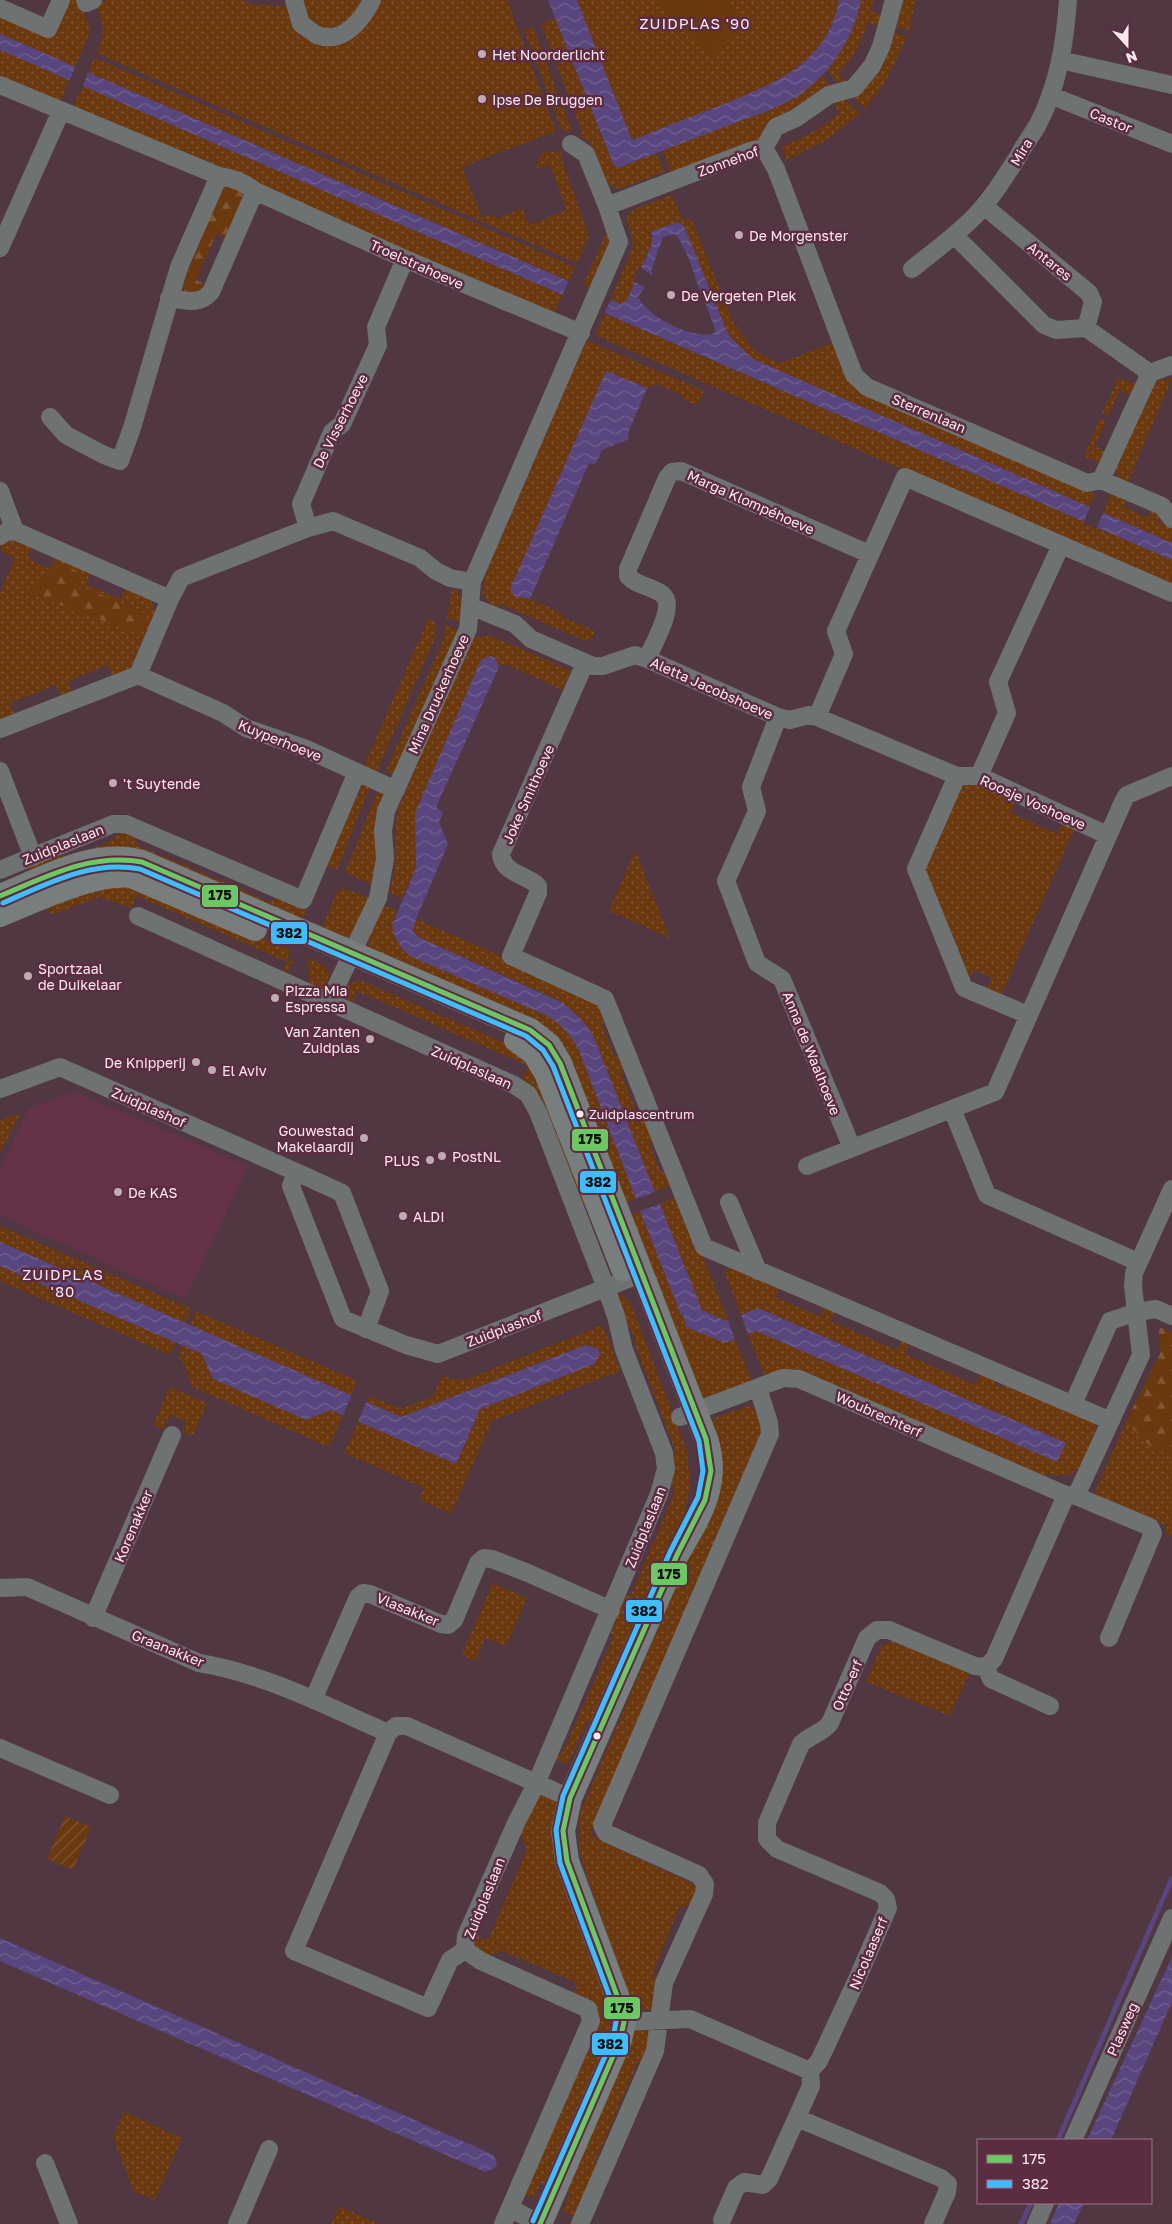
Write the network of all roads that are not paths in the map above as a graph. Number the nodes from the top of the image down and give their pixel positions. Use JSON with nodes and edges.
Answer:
{"nodes":[{"id":1,"x":62,"y":0,"type":"edge"},
{"id":2,"x":294,"y":0,"type":"edge"},
{"id":3,"x":372,"y":0,"type":"edge"},
{"id":4,"x":894,"y":0,"type":"edge"},
{"id":5,"x":1068,"y":0,"type":"edge"},
{"id":6,"x":0,"y":8,"type":"edge"},
{"id":7,"x":1060,"y":60,"type":"junction"},
{"id":8,"x":0,"y":85,"type":"edge"},
{"id":9,"x":1172,"y":85,"type":"edge"},
{"id":10,"x":1050,"y":95,"type":"junction"},
{"id":11,"x":61,"y":111,"type":"junction"},
{"id":12,"x":572,"y":144,"type":"dead end"},
{"id":13,"x":1172,"y":144,"type":"edge"},
{"id":14,"x":764,"y":148,"type":"junction"},
{"id":15,"x":219,"y":176,"type":"junction"},
{"id":16,"x":255,"y":191,"type":"junction"},
{"id":17,"x":608,"y":206,"type":"junction"},
{"id":18,"x":984,"y":206,"type":"junction"},
{"id":19,"x":954,"y":235,"type":"junction"},
{"id":20,"x":0,"y":244,"type":"edge"},
{"id":21,"x":0,"y":248,"type":"edge"},
{"id":22,"x":405,"y":259,"type":"junction"},
{"id":23,"x":912,"y":269,"type":"dead end"},
{"id":24,"x":169,"y":298,"type":"junction"},
{"id":25,"x":1086,"y":328,"type":"junction"},
{"id":26,"x":581,"y":333,"type":"junction"},
{"id":27,"x":1172,"y":367,"type":"edge"},
{"id":28,"x":1150,"y":374,"type":"junction"},
{"id":29,"x":50,"y":417,"type":"dead end"},
{"id":30,"x":1101,"y":480,"type":"junction"},
{"id":31,"x":0,"y":491,"type":"edge"},
{"id":32,"x":1172,"y":519,"type":"edge"},
{"id":33,"x":308,"y":528,"type":"junction"},
{"id":34,"x":8,"y":533,"type":"edge"},
{"id":35,"x":1061,"y":546,"type":"junction"},
{"id":36,"x":870,"y":554,"type":"junction"},
{"id":37,"x":472,"y":582,"type":"junction"},
{"id":38,"x":1172,"y":593,"type":"edge"},
{"id":39,"x":170,"y":598,"type":"junction"},
{"id":40,"x":470,"y":606,"type":"junction"},
{"id":41,"x":647,"y":659,"type":"junction"},
{"id":42,"x":585,"y":663,"type":"junction"},
{"id":43,"x":138,"y":675,"type":"junction"},
{"id":44,"x":778,"y":717,"type":"junction"},
{"id":45,"x":817,"y":717,"type":"junction"},
{"id":46,"x":0,"y":729,"type":"edge"},
{"id":47,"x":0,"y":771,"type":"edge"},
{"id":48,"x":357,"y":772,"type":"junction"},
{"id":49,"x":957,"y":776,"type":"junction"},
{"id":50,"x":979,"y":776,"type":"junction"},
{"id":51,"x":1172,"y":776,"type":"edge"},
{"id":52,"x":396,"y":790,"type":"junction"},
{"id":53,"x":1107,"y":835,"type":"junction"},
{"id":54,"x":33,"y":857,"type":"junction"},
{"id":55,"x":0,"y":870,"type":"edge"},
{"id":56,"x":0,"y":896,"type":"edge"},
{"id":57,"x":0,"y":915,"type":"edge"},
{"id":58,"x":138,"y":916,"type":"dead end"},
{"id":59,"x":347,"y":961,"type":"junction"},
{"id":60,"x":329,"y":1002,"type":"junction"},
{"id":61,"x":1028,"y":1015,"type":"junction"},
{"id":62,"x":0,"y":1089,"type":"edge"},
{"id":63,"x":952,"y":1109,"type":"junction"},
{"id":64,"x":852,"y":1148,"type":"junction"},
{"id":65,"x":807,"y":1166,"type":"dead end"},
{"id":66,"x":296,"y":1172,"type":"junction"},
{"id":67,"x":1172,"y":1189,"type":"edge"},
{"id":68,"x":729,"y":1202,"type":"dead end"},
{"id":69,"x":1138,"y":1262,"type":"junction"},
{"id":70,"x":758,"y":1271,"type":"junction"},
{"id":71,"x":634,"y":1277,"type":"junction"},
{"id":72,"x":606,"y":1288,"type":"junction"},
{"id":73,"x":1137,"y":1312,"type":"junction"},
{"id":74,"x":1172,"y":1316,"type":"edge"},
{"id":75,"x":366,"y":1329,"type":"junction"},
{"id":76,"x":758,"y":1388,"type":"junction"},
{"id":77,"x":1073,"y":1404,"type":"junction"},
{"id":78,"x":687,"y":1414,"type":"junction"},
{"id":79,"x":1110,"y":1420,"type":"junction"},
{"id":80,"x":172,"y":1435,"type":"dead end"},
{"id":81,"x":1071,"y":1496,"type":"junction"},
{"id":82,"x":1,"y":1591,"type":"edge"},
{"id":83,"x":610,"y":1610,"type":"junction"},
{"id":84,"x":93,"y":1618,"type":"junction"},
{"id":85,"x":1109,"y":1638,"type":"dead end"},
{"id":86,"x":986,"y":1667,"type":"junction"},
{"id":87,"x":313,"y":1700,"type":"junction"},
{"id":88,"x":1050,"y":1706,"type":"dead end"},
{"id":89,"x":388,"y":1733,"type":"junction"},
{"id":90,"x":0,"y":1748,"type":"edge"},
{"id":91,"x":536,"y":1784,"type":"junction"},
{"id":92,"x":110,"y":1795,"type":"dead end"},
{"id":93,"x":570,"y":1798,"type":"junction"},
{"id":94,"x":767,"y":1839,"type":"joint"},
{"id":95,"x":1170,"y":1928,"type":"edge"},
{"id":96,"x":464,"y":1950,"type":"junction"},
{"id":97,"x":659,"y":2020,"type":"junction"},
{"id":98,"x":624,"y":2022,"type":"junction"},
{"id":99,"x":810,"y":2071,"type":"junction"},
{"id":100,"x":797,"y":2118,"type":"junction"},
{"id":101,"x":1073,"y":2139,"type":"edge"},
{"id":102,"x":269,"y":2149,"type":"dead end"},
{"id":103,"x":45,"y":2163,"type":"dead end"},
{"id":104,"x":1045,"y":2204,"type":"edge"},
{"id":105,"x":506,"y":2216,"type":"edge"},
{"id":106,"x":722,"y":2220,"type":"dead end"},
{"id":107,"x":69,"y":2224,"type":"edge"},
{"id":108,"x":237,"y":2224,"type":"edge"},
{"id":109,"x":539,"y":2224,"type":"edge"},
{"id":110,"x":580,"y":2224,"type":"edge"},
{"id":111,"x":933,"y":2224,"type":"edge"},
{"id":112,"x":1036,"y":2224,"type":"edge"}],
"edges":[{"from":1,"to":6,"type":"street"},
{"from":2,"to":3,"type":"street"},
{"from":4,"to":14,"type":"street","name":"Zonnehof"},
{"from":5,"to":7,"type":"street","name":"Mira"},
{"from":7,"to":9,"type":"street"},
{"from":7,"to":10,"type":"street","name":"Mira"},
{"from":8,"to":11,"type":"street","name":"Troelstrahoeve"},
{"from":10,"to":13,"type":"street","name":"Castor"},
{"from":10,"to":18,"type":"street","name":"Mira"},
{"from":11,"to":15,"type":"street","name":"Troelstrahoeve"},
{"from":11,"to":20,"type":"street"},
{"from":12,"to":17,"type":"street"},
{"from":14,"to":17,"type":"street","name":"Zonnehof"},
{"from":14,"to":30,"type":"street","name":"Sterrenlaan"},
{"from":15,"to":16,"type":"street","name":"Troelstrahoeve"},
{"from":15,"to":24,"type":"street"},
{"from":16,"to":22,"type":"street","name":"Troelstrahoeve"},
{"from":16,"to":24,"type":"street"},
{"from":17,"to":26,"type":"street"},
{"from":18,"to":19,"type":"street","name":"Mira"},
{"from":18,"to":25,"type":"street","name":"Antares"},
{"from":19,"to":23,"type":"street","name":"Mira"},
{"from":19,"to":25,"type":"street"},
{"from":20,"to":21,"type":"street"},
{"from":22,"to":26,"type":"street","name":"Troelstrahoeve"},
{"from":22,"to":33,"type":"street","name":"De Visserhoeve"},
{"from":24,"to":29,"type":"street"},
{"from":25,"to":28,"type":"street"},
{"from":26,"to":37,"type":"street","name":"Mina Druckerhoeve"},
{"from":27,"to":28,"type":"street"},
{"from":28,"to":30,"type":"street"},
{"from":30,"to":32,"type":"street","name":"Sterrenlaan"},
{"from":31,"to":34,"type":"street"},
{"from":33,"to":37,"type":"street"},
{"from":33,"to":39,"type":"street"},
{"from":34,"to":39,"type":"street"},
{"from":35,"to":36,"type":"street"},
{"from":35,"to":38,"type":"street"},
{"from":35,"to":50,"type":"street"},
{"from":36,"to":41,"type":"street","name":"Marga Klompéhoeve"},
{"from":36,"to":45,"type":"street"},
{"from":37,"to":40,"type":"street","name":"Mina Druckerhoeve"},
{"from":39,"to":43,"type":"street"},
{"from":40,"to":42,"type":"street","name":"Aletta Jacobshoeve"},
{"from":40,"to":52,"type":"street","name":"Mina Druckerhoeve"},
{"from":41,"to":42,"type":"street","name":"Aletta Jacobshoeve"},
{"from":41,"to":44,"type":"street","name":"Aletta Jacobshoeve"},
{"from":42,"to":70,"type":"street","name":"Joke Smithoeve"},
{"from":43,"to":46,"type":"street"},
{"from":43,"to":48,"type":"street","name":"Kuyperhoeve"},
{"from":44,"to":45,"type":"street","name":"Aletta Jacobshoeve"},
{"from":44,"to":64,"type":"street","name":"Anna de Waalhoeve"},
{"from":45,"to":49,"type":"street","name":"Aletta Jacobshoeve"},
{"from":47,"to":54,"type":"street"},
{"from":48,"to":52,"type":"street","name":"Kuyperhoeve"},
{"from":48,"to":54,"type":"street","name":"Zuidplaslaan"},
{"from":49,"to":50,"type":"street","name":"Roosje Voshoeve"},
{"from":49,"to":61,"type":"street"},
{"from":50,"to":53,"type":"street","name":"Roosje Voshoeve"},
{"from":51,"to":53,"type":"street"},
{"from":52,"to":59,"type":"street","name":"Mina Druckerhoeve"},
{"from":53,"to":61,"type":"street"},
{"from":54,"to":55,"type":"street","name":"Zuidplaslaan"},
{"from":56,"to":59,"type":"street","name":"Zuidplaslaan"},
{"from":57,"to":59,"type":"street","name":"Zuidplaslaan"},
{"from":58,"to":60,"type":"street","name":"Zuidplaslaan"},
{"from":59,"to":60,"type":"street","name":"Mina Druckerhoeve"},
{"from":59,"to":71,"type":"street","name":"Zuidplaslaan"},
{"from":60,"to":72,"type":"street","name":"Zuidplaslaan"},
{"from":61,"to":63,"type":"street"},
{"from":62,"to":66,"type":"street","name":"Zuidplashof"},
{"from":63,"to":64,"type":"street"},
{"from":63,"to":69,"type":"street"},
{"from":64,"to":65,"type":"street"},
{"from":66,"to":75,"type":"street","name":"Zuidplashof"},
{"from":66,"to":75,"type":"street","name":"Zuidplashof"},
{"from":67,"to":69,"type":"street"},
{"from":68,"to":70,"type":"street"},
{"from":69,"to":73,"type":"street"},
{"from":70,"to":77,"type":"street"},
{"from":71,"to":72,"type":"street","name":"Zuidplashof"},
{"from":71,"to":78,"type":"street","name":"Zuidplaslaan"},
{"from":72,"to":75,"type":"street","name":"Zuidplashof"},
{"from":72,"to":83,"type":"street","name":"Zuidplaslaan"},
{"from":73,"to":74,"type":"street"},
{"from":73,"to":77,"type":"street"},
{"from":73,"to":79,"type":"street"},
{"from":76,"to":78,"type":"street","name":"Woubrechterf"},
{"from":76,"to":81,"type":"street","name":"Woubrechterf"},
{"from":76,"to":97,"type":"street"},
{"from":77,"to":79,"type":"street"},
{"from":78,"to":93,"type":"street","name":"Zuidplaslaan"},
{"from":79,"to":81,"type":"street"},
{"from":80,"to":84,"type":"street","name":"Korenakker"},
{"from":81,"to":85,"type":"street","name":"Woubrechterf"},
{"from":81,"to":86,"type":"street"},
{"from":82,"to":84,"type":"street","name":"Graanakker"},
{"from":83,"to":87,"type":"street","name":"Vlasakker"},
{"from":83,"to":91,"type":"street","name":"Zuidplaslaan"},
{"from":84,"to":87,"type":"street","name":"Graanakker"},
{"from":86,"to":88,"type":"street"},
{"from":86,"to":94,"type":"street","name":"Otto-erf"},
{"from":87,"to":89,"type":"street","name":"Graanakker"},
{"from":89,"to":91,"type":"street"},
{"from":89,"to":96,"type":"street"},
{"from":90,"to":92,"type":"street"},
{"from":91,"to":93,"type":"street"},
{"from":91,"to":96,"type":"street","name":"Zuidplaslaan"},
{"from":93,"to":98,"type":"street","name":"Zuidplaslaan"},
{"from":94,"to":99,"type":"street","name":"Nicolaaserf"},
{"from":95,"to":101,"type":"street","name":"Plasweg"},
{"from":96,"to":105,"type":"street","name":"Zuidplaslaan"},
{"from":97,"to":98,"type":"street"},
{"from":97,"to":99,"type":"street"},
{"from":97,"to":110,"type":"street"},
{"from":98,"to":109,"type":"street","name":"Zuidplaslaan"},
{"from":99,"to":100,"type":"street","name":"Nicolaaserf"},
{"from":100,"to":106,"type":"street","name":"Nicolaaserf"},
{"from":100,"to":111,"type":"street"},
{"from":102,"to":108,"type":"street"},
{"from":103,"to":107,"type":"street"},
{"from":104,"to":112,"type":"street"},
{"from":105,"to":109,"type":"street"}]}
